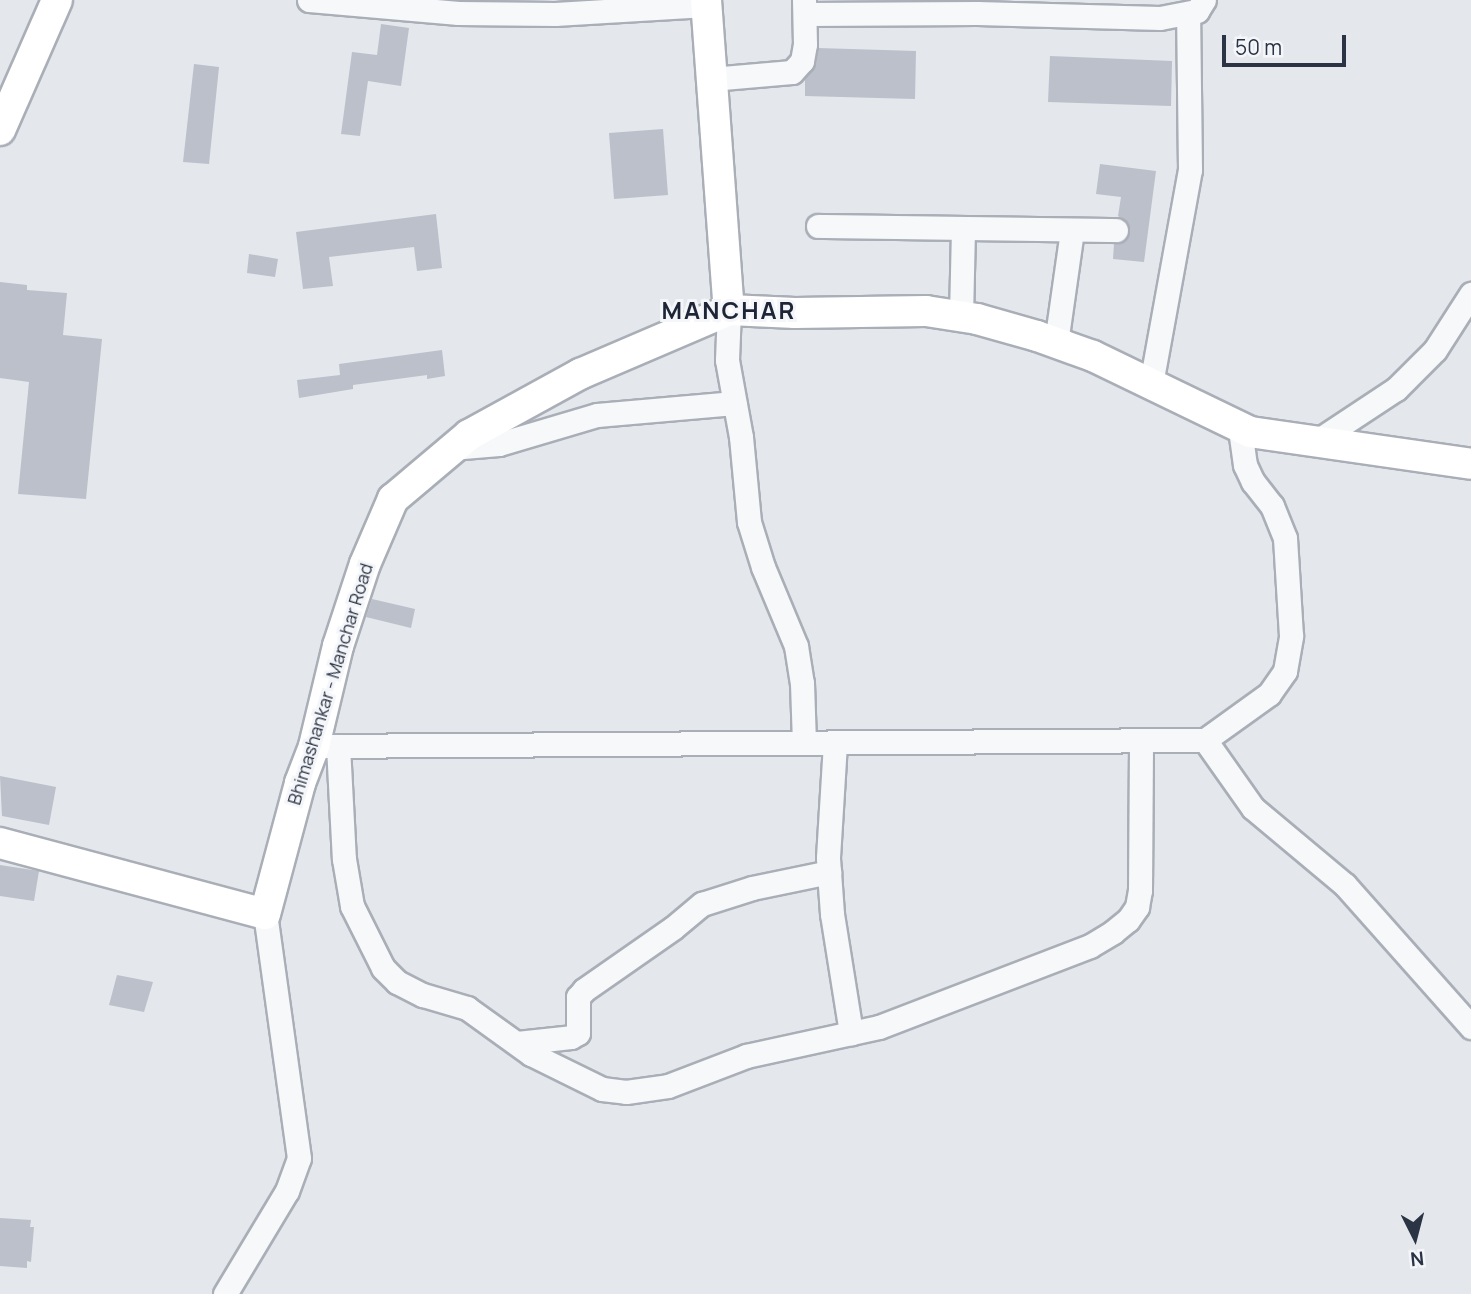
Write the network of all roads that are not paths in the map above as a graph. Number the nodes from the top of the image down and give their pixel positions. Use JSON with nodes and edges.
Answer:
{"nodes":[{"id":1,"x":57,"y":0,"type":"edge"},
{"id":2,"x":309,"y":0,"type":"edge"},
{"id":3,"x":706,"y":3,"type":"edge"},
{"id":4,"x":805,"y":7,"type":"edge"},
{"id":5,"x":1196,"y":7,"type":"edge"},
{"id":6,"x":711,"y":79,"type":"junction"},
{"id":7,"x":0,"y":130,"type":"edge"},
{"id":8,"x":818,"y":226,"type":"dead end"},
{"id":9,"x":963,"y":229,"type":"junction"},
{"id":10,"x":1072,"y":230,"type":"junction"},
{"id":11,"x":1116,"y":230,"type":"dead end"},
{"id":12,"x":1471,"y":294,"type":"edge"},
{"id":13,"x":729,"y":310,"type":"junction"},
{"id":14,"x":961,"y":317,"type":"junction"},
{"id":15,"x":1056,"y":343,"type":"junction"},
{"id":16,"x":1151,"y":384,"type":"junction"},
{"id":17,"x":734,"y":403,"type":"junction"},
{"id":18,"x":1240,"y":428,"type":"junction"},
{"id":19,"x":1317,"y":441,"type":"junction"},
{"id":20,"x":451,"y":448,"type":"junction"},
{"id":21,"x":1471,"y":464,"type":"edge"},
{"id":22,"x":1205,"y":740,"type":"junction"},
{"id":23,"x":1141,"y":741,"type":"junction"},
{"id":24,"x":804,"y":743,"type":"junction"},
{"id":25,"x":835,"y":743,"type":"junction"},
{"id":26,"x":326,"y":746,"type":"junction"},
{"id":27,"x":0,"y":843,"type":"edge"},
{"id":28,"x":829,"y":872,"type":"junction"},
{"id":29,"x":265,"y":914,"type":"junction"},
{"id":30,"x":1470,"y":1018,"type":"edge"},
{"id":31,"x":851,"y":1033,"type":"junction"},
{"id":32,"x":517,"y":1042,"type":"junction"},
{"id":33,"x":225,"y":1294,"type":"edge"}],
"edges":[{"from":1,"to":7,"type":"main road"},
{"from":2,"to":3,"type":"street"},
{"from":3,"to":6,"type":"main road"},
{"from":4,"to":5,"type":"street"},
{"from":4,"to":6,"type":"street"},
{"from":5,"to":16,"type":"street"},
{"from":6,"to":13,"type":"main road"},
{"from":8,"to":9,"type":"street"},
{"from":9,"to":10,"type":"street"},
{"from":9,"to":14,"type":"street"},
{"from":10,"to":11,"type":"street"},
{"from":10,"to":15,"type":"street"},
{"from":12,"to":19,"type":"street"},
{"from":13,"to":14,"type":"main road","name":"Bhimashankar - Manchar Road"},
{"from":13,"to":17,"type":"street"},
{"from":13,"to":20,"type":"main road","name":"Bhimashankar - Manchar Road"},
{"from":14,"to":15,"type":"main road","name":"Bhimashankar - Manchar Road"},
{"from":15,"to":16,"type":"main road","name":"Bhimashankar - Manchar Road"},
{"from":16,"to":18,"type":"main road","name":"Bhimashankar - Manchar Road"},
{"from":17,"to":20,"type":"street"},
{"from":17,"to":24,"type":"street"},
{"from":18,"to":19,"type":"main road","name":"Bhimashankar - Manchar Road"},
{"from":18,"to":22,"type":"street"},
{"from":19,"to":21,"type":"main road","name":"Bhimashankar - Manchar Road"},
{"from":20,"to":26,"type":"main road","name":"Bhimashankar - Manchar Road"},
{"from":22,"to":23,"type":"street"},
{"from":22,"to":30,"type":"street"},
{"from":23,"to":25,"type":"street"},
{"from":23,"to":31,"type":"street"},
{"from":24,"to":25,"type":"street"},
{"from":24,"to":26,"type":"street"},
{"from":25,"to":28,"type":"street"},
{"from":26,"to":29,"type":"main road","name":"Bhimashankar - Manchar Road"},
{"from":26,"to":32,"type":"street"},
{"from":27,"to":29,"type":"main road"},
{"from":28,"to":31,"type":"street"},
{"from":28,"to":32,"type":"street"},
{"from":29,"to":33,"type":"street"},
{"from":31,"to":32,"type":"street"}]}
